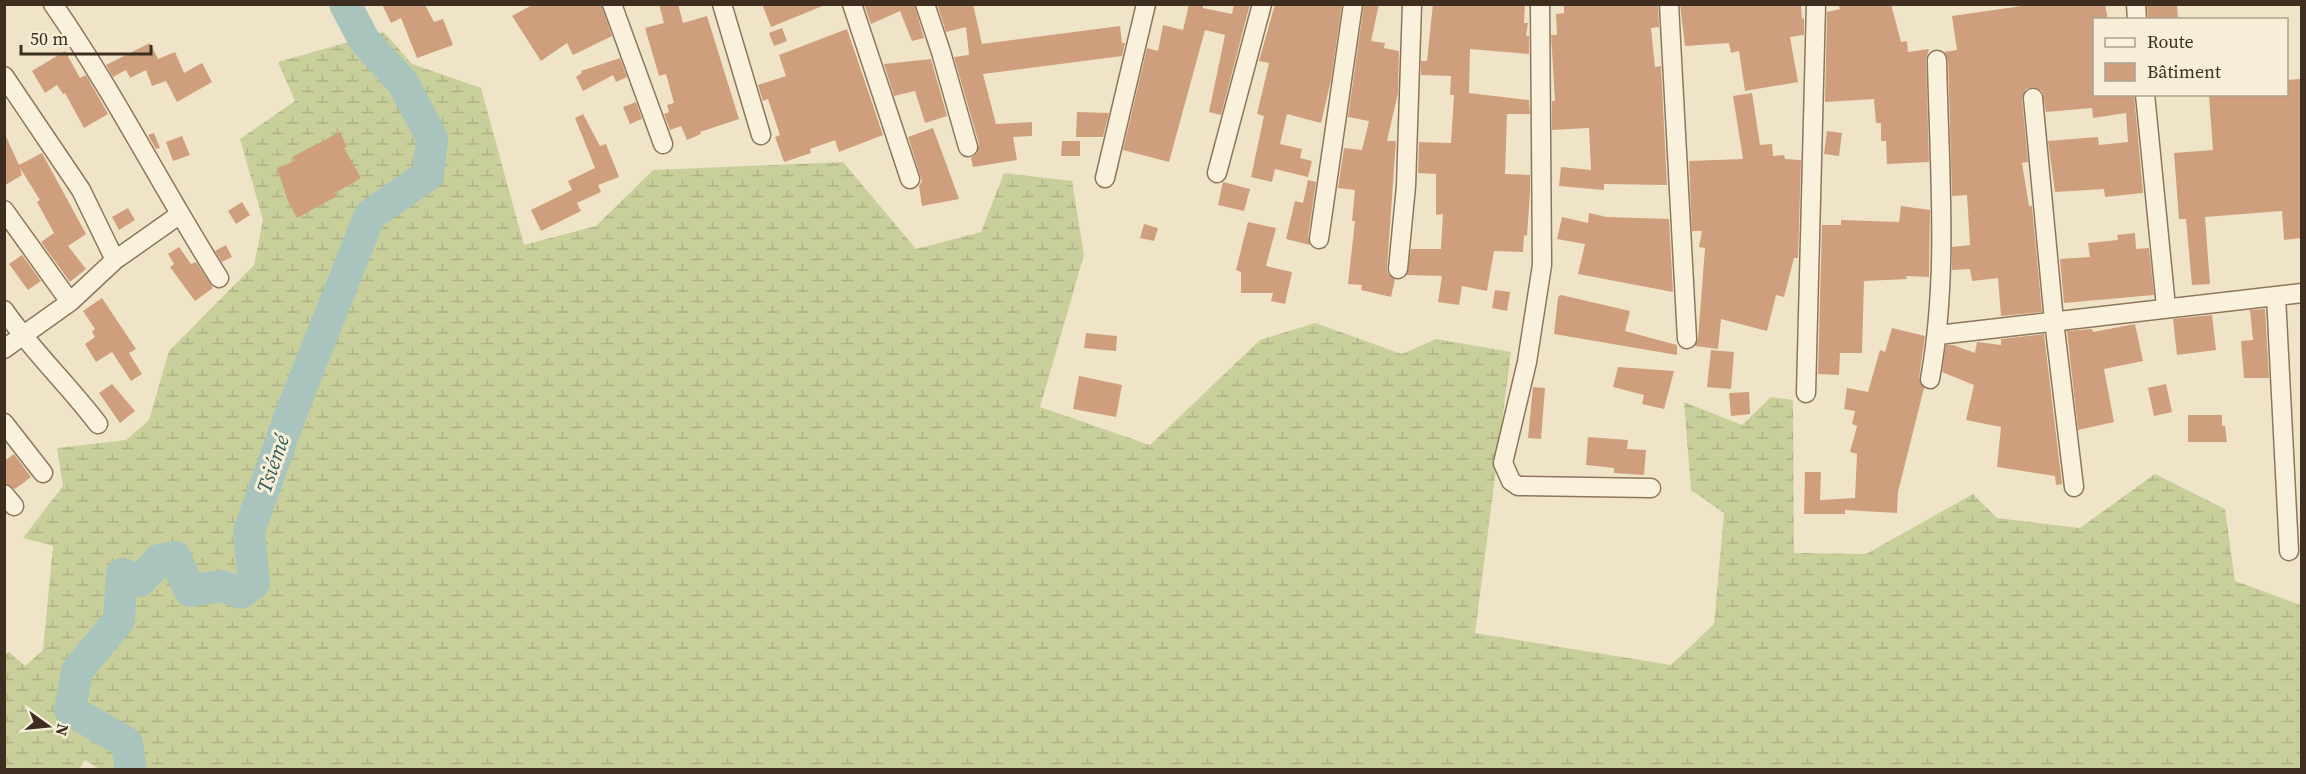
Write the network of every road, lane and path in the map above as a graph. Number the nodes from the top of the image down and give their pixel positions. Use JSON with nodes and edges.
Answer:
{"nodes":[{"id":1,"x":53,"y":4,"type":"edge"},
{"id":2,"x":612,"y":4,"type":"edge"},
{"id":3,"x":722,"y":4,"type":"edge"},
{"id":4,"x":852,"y":4,"type":"edge"},
{"id":5,"x":925,"y":4,"type":"edge"},
{"id":6,"x":1146,"y":4,"type":"edge"},
{"id":7,"x":1262,"y":4,"type":"edge"},
{"id":8,"x":1353,"y":4,"type":"edge"},
{"id":9,"x":1412,"y":4,"type":"edge"},
{"id":10,"x":1540,"y":4,"type":"edge"},
{"id":11,"x":1670,"y":4,"type":"edge"},
{"id":12,"x":1816,"y":4,"type":"edge"},
{"id":13,"x":1937,"y":60,"type":"dead end"},
{"id":14,"x":4,"y":76,"type":"edge"},
{"id":15,"x":2145,"y":96,"type":"edge"},
{"id":16,"x":2033,"y":98,"type":"dead end"},
{"id":17,"x":761,"y":135,"type":"dead end"},
{"id":18,"x":663,"y":144,"type":"dead end"},
{"id":19,"x":968,"y":147,"type":"dead end"},
{"id":20,"x":1216,"y":172,"type":"dead end"},
{"id":21,"x":1105,"y":178,"type":"dead end"},
{"id":22,"x":910,"y":179,"type":"dead end"},
{"id":23,"x":4,"y":210,"type":"edge"},
{"id":24,"x":179,"y":215,"type":"junction"},
{"id":25,"x":1319,"y":239,"type":"dead end"},
{"id":26,"x":116,"y":260,"type":"junction"},
{"id":27,"x":1398,"y":269,"type":"dead end"},
{"id":28,"x":219,"y":278,"type":"dead end"},
{"id":29,"x":2301,"y":293,"type":"edge"},
{"id":30,"x":2276,"y":296,"type":"junction"},
{"id":31,"x":70,"y":302,"type":"junction"},
{"id":32,"x":2166,"y":307,"type":"junction"},
{"id":33,"x":4,"y":310,"type":"edge"},
{"id":34,"x":2054,"y":321,"type":"junction"},
{"id":35,"x":21,"y":335,"type":"junction"},
{"id":36,"x":1938,"y":335,"type":"junction"},
{"id":37,"x":1686,"y":339,"type":"dead end"},
{"id":38,"x":4,"y":348,"type":"edge"},
{"id":39,"x":1930,"y":379,"type":"dead end"},
{"id":40,"x":1806,"y":393,"type":"dead end"},
{"id":41,"x":4,"y":423,"type":"edge"},
{"id":42,"x":98,"y":424,"type":"dead end"},
{"id":43,"x":44,"y":473,"type":"dead end"},
{"id":44,"x":2074,"y":487,"type":"dead end"},
{"id":45,"x":1651,"y":488,"type":"dead end"},
{"id":46,"x":2289,"y":551,"type":"dead end"}],
"edges":[{"from":1,"to":24,"type":"street"},
{"from":2,"to":18,"type":"street"},
{"from":3,"to":17,"type":"street"},
{"from":4,"to":22,"type":"street"},
{"from":5,"to":19,"type":"street"},
{"from":6,"to":21,"type":"street"},
{"from":7,"to":20,"type":"street"},
{"from":8,"to":25,"type":"street"},
{"from":9,"to":27,"type":"street"},
{"from":10,"to":45,"type":"street"},
{"from":11,"to":37,"type":"street"},
{"from":12,"to":40,"type":"street"},
{"from":13,"to":36,"type":"street"},
{"from":14,"to":26,"type":"street"},
{"from":15,"to":32,"type":"street"},
{"from":16,"to":34,"type":"street"},
{"from":23,"to":31,"type":"street"},
{"from":24,"to":26,"type":"street"},
{"from":24,"to":28,"type":"street"},
{"from":26,"to":31,"type":"street"},
{"from":29,"to":30,"type":"street"},
{"from":30,"to":32,"type":"street"},
{"from":30,"to":46,"type":"street"},
{"from":31,"to":35,"type":"street"},
{"from":32,"to":34,"type":"street"},
{"from":33,"to":35,"type":"street"},
{"from":34,"to":36,"type":"street"},
{"from":34,"to":44,"type":"street"},
{"from":35,"to":38,"type":"street"},
{"from":35,"to":42,"type":"street"},
{"from":36,"to":39,"type":"street"},
{"from":41,"to":43,"type":"street"}]}
